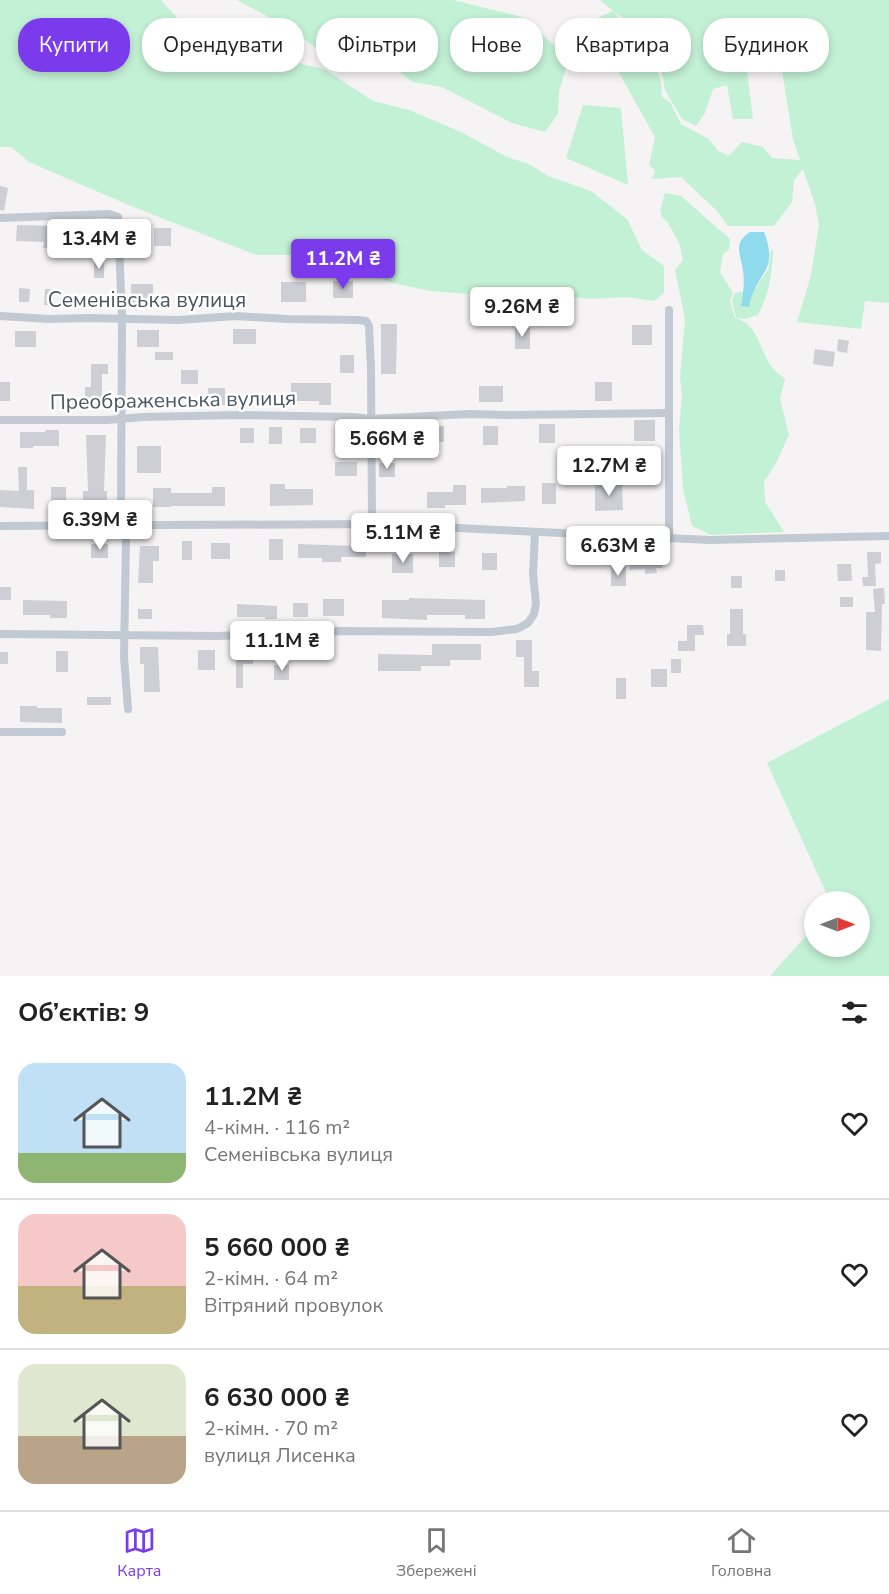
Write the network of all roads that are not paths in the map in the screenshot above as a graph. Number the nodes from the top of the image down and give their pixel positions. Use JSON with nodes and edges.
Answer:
{"nodes":[{"id":1,"x":0,"y":218,"type":"edge"},
{"id":2,"x":669,"y":310,"type":"dead end"},
{"id":3,"x":0,"y":316,"type":"edge"},
{"id":4,"x":122,"y":318,"type":"junction"},
{"id":5,"x":669,"y":414,"type":"junction"},
{"id":6,"x":123,"y":419,"type":"junction"},
{"id":7,"x":371,"y":419,"type":"junction"},
{"id":8,"x":0,"y":420,"type":"edge"},
{"id":9,"x":372,"y":524,"type":"junction"},
{"id":10,"x":124,"y":525,"type":"junction"},
{"id":11,"x":0,"y":526,"type":"edge"},
{"id":12,"x":535,"y":532,"type":"junction"},
{"id":13,"x":889,"y":536,"type":"edge"},
{"id":14,"x":669,"y":538,"type":"junction"},
{"id":15,"x":0,"y":634,"type":"edge"},
{"id":16,"x":124,"y":636,"type":"junction"},
{"id":17,"x":128,"y":709,"type":"dead end"},
{"id":18,"x":0,"y":732,"type":"edge"},
{"id":19,"x":62,"y":732,"type":"dead end"}],
"edges":[{"from":1,"to":4,"type":"street"},
{"from":2,"to":5,"type":"street"},
{"from":3,"to":4,"type":"street","name":"Семенівська вулиця"},
{"from":4,"to":6,"type":"street"},
{"from":4,"to":7,"type":"street","name":"Семенівська вулиця"},
{"from":5,"to":7,"type":"street","name":"Преображенська вулиця"},
{"from":5,"to":14,"type":"street"},
{"from":6,"to":7,"type":"street","name":"Преображенська вулиця"},
{"from":6,"to":8,"type":"street","name":"Преображенська вулиця"},
{"from":6,"to":10,"type":"street"},
{"from":7,"to":9,"type":"street"},
{"from":9,"to":10,"type":"street"},
{"from":9,"to":12,"type":"street"},
{"from":10,"to":11,"type":"street"},
{"from":10,"to":16,"type":"street"},
{"from":12,"to":14,"type":"street"},
{"from":12,"to":16,"type":"street"},
{"from":13,"to":14,"type":"street"},
{"from":15,"to":16,"type":"street"},
{"from":16,"to":17,"type":"street"},
{"from":18,"to":19,"type":"street"}]}
